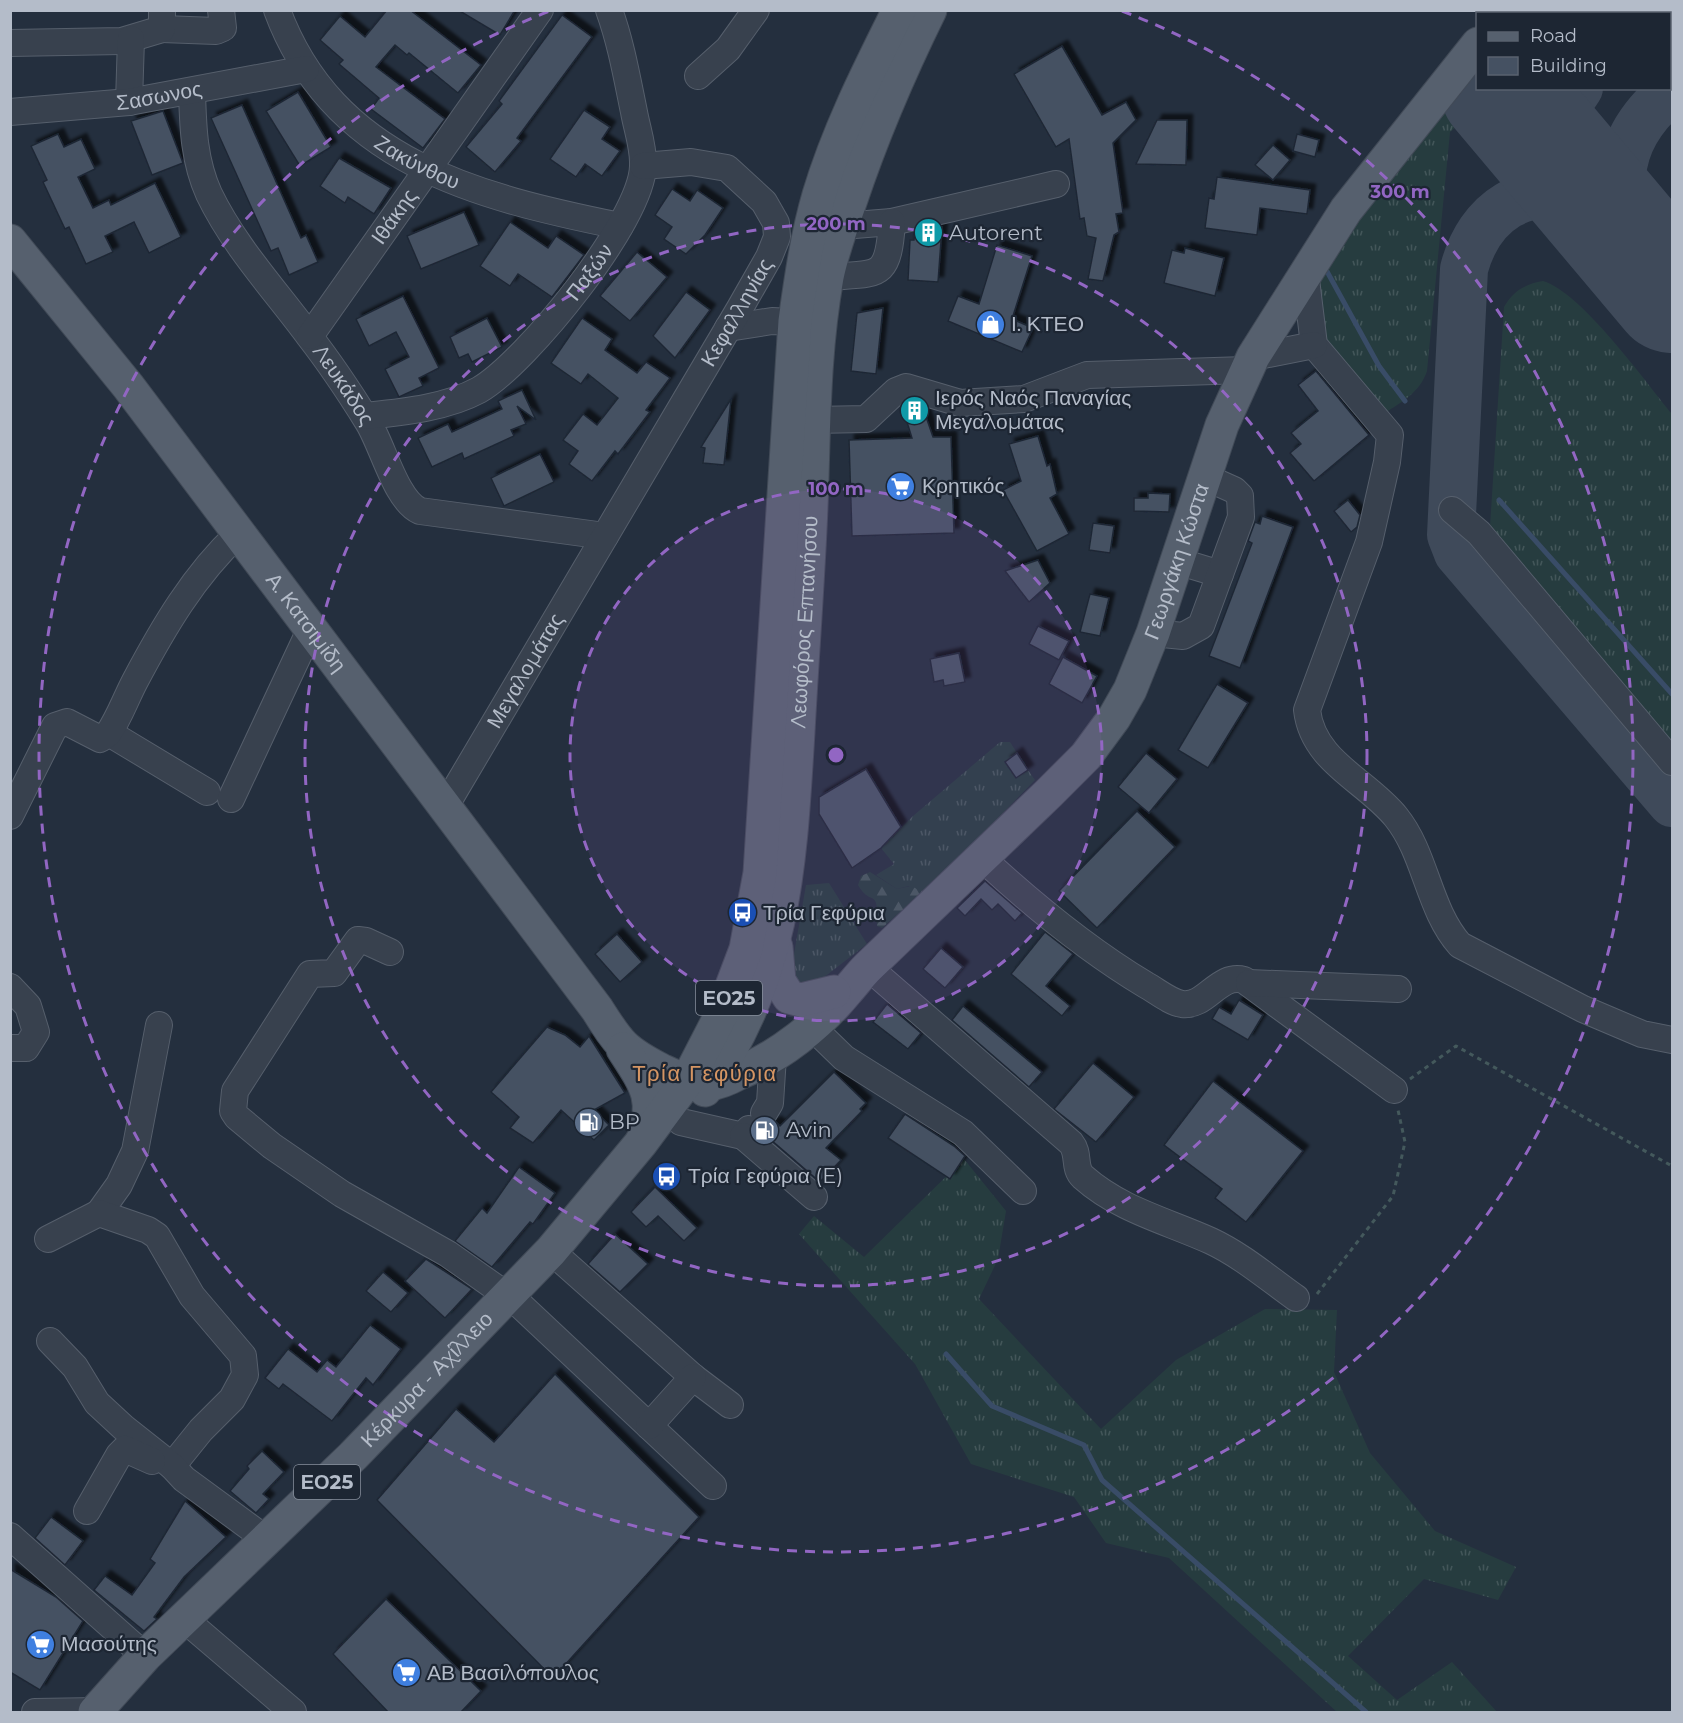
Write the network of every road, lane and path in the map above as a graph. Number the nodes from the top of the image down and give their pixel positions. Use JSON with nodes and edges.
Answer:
{"nodes":[{"id":1,"x":221,"y":10,"type":"edge"},
{"id":2,"x":277,"y":10,"type":"edge"},
{"id":3,"x":540,"y":10,"type":"edge"},
{"id":4,"x":609,"y":10,"type":"edge"},
{"id":5,"x":756,"y":10,"type":"edge"},
{"id":6,"x":899,"y":10,"type":"edge"},
{"id":7,"x":930,"y":10,"type":"edge"},
{"id":8,"x":162,"y":20,"type":"edge"},
{"id":9,"x":131,"y":39,"type":"junction"},
{"id":10,"x":10,"y":43,"type":"edge"},
{"id":11,"x":1476,"y":46,"type":"edge"},
{"id":12,"x":1476,"y":61,"type":"edge"},
{"id":13,"x":306,"y":69,"type":"junction"},
{"id":14,"x":698,"y":76,"type":"dead end"},
{"id":15,"x":192,"y":92,"type":"junction"},
{"id":16,"x":1434,"y":99,"type":"junction"},
{"id":17,"x":129,"y":102,"type":"junction"},
{"id":18,"x":10,"y":112,"type":"edge"},
{"id":19,"x":644,"y":166,"type":"junction"},
{"id":20,"x":428,"y":171,"type":"junction"},
{"id":21,"x":1056,"y":184,"type":"dead end"},
{"id":22,"x":892,"y":222,"type":"junction"},
{"id":23,"x":620,"y":226,"type":"junction"},
{"id":24,"x":842,"y":226,"type":"junction"},
{"id":25,"x":10,"y":241,"type":"edge"},
{"id":26,"x":1305,"y":271,"type":"junction"},
{"id":27,"x":827,"y":277,"type":"junction"},
{"id":28,"x":808,"y":323,"type":"junction"},
{"id":29,"x":728,"y":328,"type":"junction"},
{"id":30,"x":310,"y":336,"type":"junction"},
{"id":31,"x":1314,"y":345,"type":"junction"},
{"id":32,"x":1250,"y":364,"type":"junction"},
{"id":33,"x":365,"y":416,"type":"junction"},
{"id":34,"x":813,"y":420,"type":"junction"},
{"id":35,"x":1205,"y":477,"type":"junction"},
{"id":36,"x":1452,"y":510,"type":"dead end"},
{"id":37,"x":238,"y":534,"type":"junction"},
{"id":38,"x":605,"y":536,"type":"junction"},
{"id":39,"x":1177,"y":561,"type":"junction"},
{"id":40,"x":1220,"y":574,"type":"junction"},
{"id":41,"x":311,"y":628,"type":"junction"},
{"id":42,"x":1153,"y":633,"type":"junction"},
{"id":43,"x":109,"y":733,"type":"junction"},
{"id":44,"x":1672,"y":762,"type":"edge"},
{"id":45,"x":207,"y":792,"type":"dead end"},
{"id":46,"x":231,"y":799,"type":"dead end"},
{"id":47,"x":446,"y":805,"type":"junction"},
{"id":48,"x":10,"y":816,"type":"edge"},
{"id":49,"x":983,"y":859,"type":"junction"},
{"id":50,"x":777,"y":934,"type":"junction"},
{"id":51,"x":390,"y":952,"type":"dead end"},
{"id":52,"x":853,"y":978,"type":"junction"},
{"id":53,"x":1249,"y":983,"type":"junction"},
{"id":54,"x":10,"y":987,"type":"edge"},
{"id":55,"x":1398,"y":989,"type":"dead end"},
{"id":56,"x":597,"y":1008,"type":"junction"},
{"id":57,"x":159,"y":1025,"type":"dead end"},
{"id":58,"x":811,"y":1026,"type":"junction"},
{"id":59,"x":1672,"y":1040,"type":"edge"},
{"id":60,"x":617,"y":1041,"type":"junction"},
{"id":61,"x":10,"y":1048,"type":"edge"},
{"id":62,"x":773,"y":1056,"type":"junction"},
{"id":63,"x":702,"y":1062,"type":"junction"},
{"id":64,"x":1394,"y":1090,"type":"junction"},
{"id":65,"x":681,"y":1122,"type":"junction"},
{"id":66,"x":752,"y":1126,"type":"junction"},
{"id":67,"x":641,"y":1143,"type":"junction"},
{"id":68,"x":1672,"y":1166,"type":"edge"},
{"id":69,"x":1023,"y":1191,"type":"dead end"},
{"id":70,"x":814,"y":1197,"type":"dead end"},
{"id":71,"x":99,"y":1213,"type":"junction"},
{"id":72,"x":48,"y":1239,"type":"dead end"},
{"id":73,"x":552,"y":1250,"type":"junction"},
{"id":74,"x":508,"y":1296,"type":"junction"},
{"id":75,"x":1296,"y":1298,"type":"joint"},
{"id":76,"x":50,"y":1341,"type":"dead end"},
{"id":77,"x":693,"y":1377,"type":"junction"},
{"id":78,"x":730,"y":1405,"type":"dead end"},
{"id":79,"x":649,"y":1426,"type":"junction"},
{"id":80,"x":178,"y":1473,"type":"junction"},
{"id":81,"x":713,"y":1486,"type":"dead end"},
{"id":82,"x":87,"y":1511,"type":"dead end"},
{"id":83,"x":10,"y":1536,"type":"edge"},
{"id":84,"x":267,"y":1540,"type":"junction"},
{"id":85,"x":183,"y":1618,"type":"junction"},
{"id":86,"x":145,"y":1656,"type":"junction"},
{"id":87,"x":96,"y":1712,"type":"edge"},
{"id":88,"x":35,"y":1713,"type":"edge"},
{"id":89,"x":293,"y":1713,"type":"edge"}],
"edges":[{"from":1,"to":8,"type":"street"},
{"from":2,"to":13,"type":"street","name":"Ζακύνθου"},
{"from":3,"to":20,"type":"street","name":"Ιθάκης"},
{"from":4,"to":19,"type":"street","name":"Παξών"},
{"from":5,"to":14,"type":"street"},
{"from":6,"to":28,"type":"main road","name":"Λεωφόρος Επτανήσου","number":"ΕΟ25"},
{"from":7,"to":24,"type":"main road","name":"Λεωφόρος Επτανήσου","number":"ΕΟ25"},
{"from":8,"to":9,"type":"street"},
{"from":9,"to":10,"type":"street"},
{"from":9,"to":17,"type":"street"},
{"from":11,"to":16,"type":"main road","name":"Γεωργάκη Κώστα"},
{"from":12,"to":16,"type":"main road","name":"Γεωργάκη Κώστα"},
{"from":13,"to":15,"type":"street","name":"Σασωνος"},
{"from":13,"to":20,"type":"street","name":"Ζακύνθου"},
{"from":15,"to":17,"type":"street","name":"Σασωνος"},
{"from":15,"to":30,"type":"street","name":"Λευκάδος"},
{"from":16,"to":26,"type":"main road","name":"Γεωργάκη Κώστα"},
{"from":17,"to":18,"type":"street","name":"Σασωνος"},
{"from":19,"to":23,"type":"street","name":"Παξών"},
{"from":19,"to":29,"type":"street","name":"Κεφαλληνίας"},
{"from":20,"to":23,"type":"street","name":"Ζακύνθου"},
{"from":20,"to":30,"type":"street","name":"Ιθάκης"},
{"from":21,"to":22,"type":"street"},
{"from":22,"to":24,"type":"street"},
{"from":22,"to":27,"type":"street"},
{"from":23,"to":33,"type":"street","name":"Παξών"},
{"from":24,"to":27,"type":"main road","name":"Λεωφόρος Επτανήσου","number":"ΕΟ25"},
{"from":25,"to":37,"type":"main road","name":"Α. Κατσιμίδη"},
{"from":26,"to":31,"type":"street"},
{"from":26,"to":32,"type":"main road","name":"Γεωργάκη Κώστα"},
{"from":27,"to":28,"type":"main road","name":"Λεωφόρος Επτανήσου","number":"ΕΟ25"},
{"from":28,"to":29,"type":"street"},
{"from":28,"to":34,"type":"main road","name":"Λεωφόρος Επτανήσου","number":"ΕΟ25"},
{"from":28,"to":63,"type":"main road","name":"Λεωφόρος Επτανήσου","number":"ΕΟ25"},
{"from":29,"to":38,"type":"street","name":"Κεφαλληνίας"},
{"from":30,"to":33,"type":"street","name":"Λευκάδος"},
{"from":31,"to":32,"type":"street"},
{"from":31,"to":59,"type":"street"},
{"from":32,"to":34,"type":"street"},
{"from":32,"to":35,"type":"main road","name":"Γεωργάκη Κώστα"},
{"from":33,"to":38,"type":"street","name":"Λευκάδος"},
{"from":34,"to":50,"type":"main road","name":"Λεωφόρος Επτανήσου","number":"ΕΟ25"},
{"from":35,"to":39,"type":"main road","name":"Γεωργάκη Κώστα"},
{"from":35,"to":40,"type":"street"},
{"from":36,"to":44,"type":"street"},
{"from":37,"to":41,"type":"main road","name":"Α. Κατσιμίδη"},
{"from":37,"to":43,"type":"street"},
{"from":38,"to":47,"type":"street","name":"Μεγαλομάτας"},
{"from":39,"to":40,"type":"street"},
{"from":39,"to":42,"type":"main road","name":"Γεωργάκη Κώστα"},
{"from":40,"to":42,"type":"street"},
{"from":41,"to":46,"type":"street"},
{"from":41,"to":47,"type":"main road","name":"Α. Κατσιμίδη"},
{"from":42,"to":49,"type":"main road","name":"Γεωργάκη Κώστα"},
{"from":43,"to":45,"type":"street"},
{"from":43,"to":48,"type":"street"},
{"from":47,"to":56,"type":"main road","name":"Α. Κατσιμίδη"},
{"from":49,"to":52,"type":"main road","name":"Γεωργάκη Κώστα"},
{"from":49,"to":53,"type":"street"},
{"from":50,"to":52,"type":"main road"},
{"from":50,"to":63,"type":"main road","name":"Λεωφόρος Επτανήσου","number":"ΕΟ25"},
{"from":51,"to":74,"type":"street"},
{"from":52,"to":58,"type":"main road","name":"Γεωργάκη Κώστα"},
{"from":52,"to":63,"type":"main road","name":"Γεωργάκη Κώστα"},
{"from":52,"to":75,"type":"street"},
{"from":53,"to":55,"type":"street"},
{"from":53,"to":64,"type":"street"},
{"from":54,"to":61,"type":"street"},
{"from":56,"to":60,"type":"main road","name":"Α. Κατσιμίδη"},
{"from":56,"to":63,"type":"main road","name":"Α. Κατσιμίδη"},
{"from":57,"to":71,"type":"street"},
{"from":58,"to":62,"type":"main road","name":"Γεωργάκη Κώστα"},
{"from":58,"to":69,"type":"street"},
{"from":60,"to":63,"type":"main road","name":"Α. Κατσιμίδη"},
{"from":60,"to":67,"type":"main road"},
{"from":62,"to":63,"type":"main road","name":"Γεωργάκη Κώστα"},
{"from":62,"to":66,"type":"street"},
{"from":63,"to":65,"type":"main road","name":"Κέρκυρα - Αχίλλειο","number":"ΕΟ25"},
{"from":63,"to":67,"type":"main road","name":"Κέρκυρα - Αχίλλειο","number":"ΕΟ25"},
{"from":64,"to":68,"type":"path"},
{"from":64,"to":75,"type":"path"},
{"from":65,"to":66,"type":"street"},
{"from":65,"to":73,"type":"main road","name":"Κέρκυρα - Αχίλλειο","number":"ΕΟ25"},
{"from":66,"to":70,"type":"street"},
{"from":67,"to":73,"type":"main road","name":"Κέρκυρα - Αχίλλειο","number":"ΕΟ25"},
{"from":71,"to":72,"type":"street"},
{"from":71,"to":80,"type":"street"},
{"from":73,"to":74,"type":"main road","name":"Κέρκυρα - Αχίλλειο","number":"ΕΟ25"},
{"from":73,"to":77,"type":"street"},
{"from":74,"to":79,"type":"street"},
{"from":74,"to":84,"type":"main road","name":"Κέρκυρα - Αχίλλειο","number":"ΕΟ25"},
{"from":76,"to":80,"type":"street"},
{"from":77,"to":78,"type":"street"},
{"from":77,"to":79,"type":"street"},
{"from":79,"to":81,"type":"street"},
{"from":80,"to":82,"type":"street"},
{"from":80,"to":84,"type":"street"},
{"from":83,"to":86,"type":"street"},
{"from":84,"to":85,"type":"main road","name":"Κέρκυρα - Αχίλλειο","number":"ΕΟ25"},
{"from":85,"to":86,"type":"main road","name":"Κέρκυρα - Αχίλλειο","number":"ΕΟ25"},
{"from":85,"to":89,"type":"street"},
{"from":86,"to":87,"type":"main road","name":"Κέρκυρα - Αχίλλειο","number":"ΕΟ25"},
{"from":87,"to":88,"type":"street"}]}
